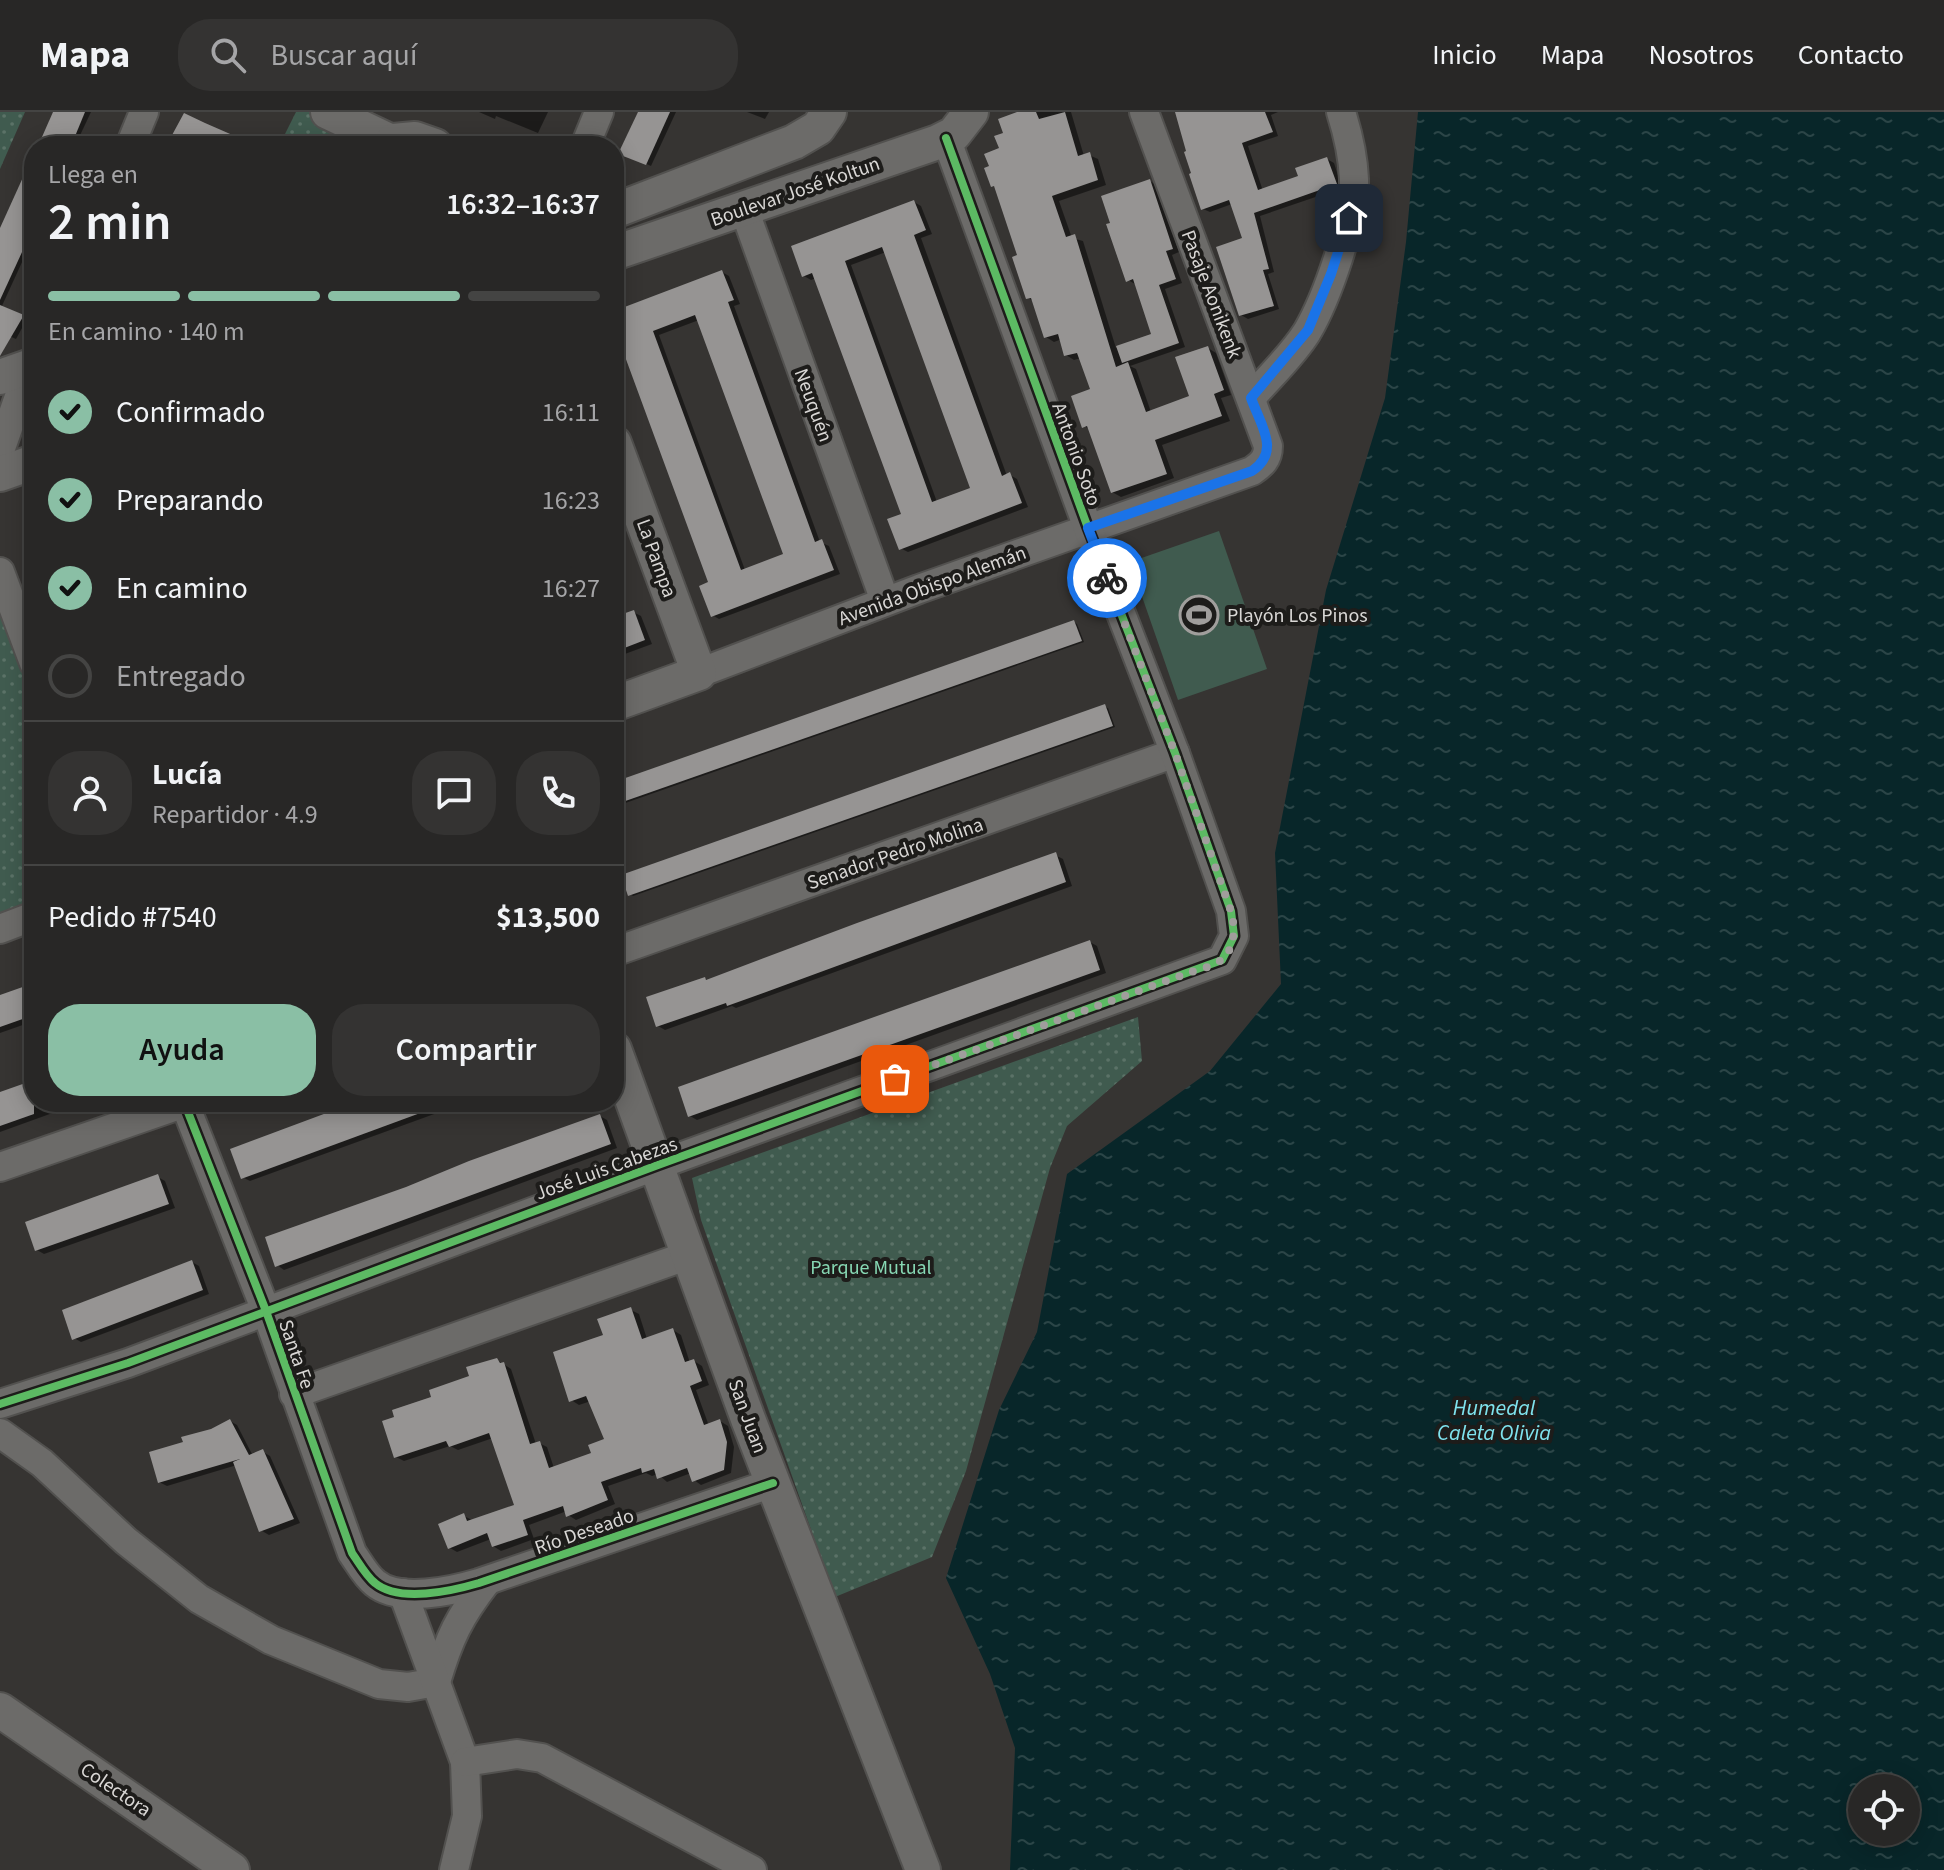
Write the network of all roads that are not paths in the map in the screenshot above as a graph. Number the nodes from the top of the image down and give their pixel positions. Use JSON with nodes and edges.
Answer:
{"nodes":[{"id":1,"x":144,"y":112,"type":"edge"},
{"id":2,"x":328,"y":112,"type":"edge"},
{"id":3,"x":599,"y":112,"type":"edge"},
{"id":4,"x":829,"y":112,"type":"edge"},
{"id":5,"x":1144,"y":112,"type":"edge"},
{"id":6,"x":1341,"y":112,"type":"edge"},
{"id":7,"x":962,"y":122,"type":"edge"},
{"id":8,"x":134,"y":136,"type":"edge"},
{"id":9,"x":381,"y":136,"type":"edge"},
{"id":10,"x":589,"y":136,"type":"edge"},
{"id":11,"x":624,"y":207,"type":"edge"},
{"id":12,"x":744,"y":209,"type":"junction"},
{"id":13,"x":624,"y":250,"type":"edge"},
{"id":14,"x":24,"y":369,"type":"edge"},
{"id":15,"x":0,"y":377,"type":"edge"},
{"id":16,"x":24,"y":385,"type":"edge"},
{"id":17,"x":1251,"y":398,"type":"junction"},
{"id":18,"x":0,"y":451,"type":"edge"},
{"id":19,"x":24,"y":466,"type":"edge"},
{"id":20,"x":624,"y":470,"type":"edge"},
{"id":21,"x":1252,"y":471,"type":"joint"},
{"id":22,"x":0,"y":474,"type":"edge"},
{"id":23,"x":1088,"y":528,"type":"junction"},
{"id":24,"x":0,"y":572,"type":"edge"},
{"id":25,"x":885,"y":601,"type":"junction"},
{"id":26,"x":24,"y":636,"type":"edge"},
{"id":27,"x":699,"y":673,"type":"junction"},
{"id":28,"x":624,"y":700,"type":"edge"},
{"id":29,"x":1175,"y":753,"type":"junction"},
{"id":30,"x":24,"y":920,"type":"edge"},
{"id":31,"x":0,"y":929,"type":"edge"},
{"id":32,"x":624,"y":948,"type":"edge"},
{"id":33,"x":1222,"y":960,"type":"joint"},
{"id":34,"x":624,"y":1075,"type":"edge"},
{"id":35,"x":157,"y":1112,"type":"edge"},
{"id":36,"x":189,"y":1112,"type":"edge"},
{"id":37,"x":658,"y":1165,"type":"junction"},
{"id":38,"x":0,"y":1167,"type":"edge"},
{"id":39,"x":689,"y":1255,"type":"junction"},
{"id":40,"x":266,"y":1311,"type":"junction"},
{"id":41,"x":294,"y":1394,"type":"junction"},
{"id":42,"x":0,"y":1404,"type":"edge"},
{"id":43,"x":0,"y":1433,"type":"edge"},
{"id":44,"x":773,"y":1483,"type":"junction"},
{"id":45,"x":487,"y":1581,"type":"junction"},
{"id":46,"x":403,"y":1593,"type":"junction"},
{"id":47,"x":436,"y":1682,"type":"junction"},
{"id":48,"x":0,"y":1710,"type":"edge"},
{"id":49,"x":465,"y":1762,"type":"junction"},
{"id":50,"x":232,"y":1870,"type":"edge"},
{"id":51,"x":454,"y":1870,"type":"edge"},
{"id":52,"x":752,"y":1870,"type":"edge"},
{"id":53,"x":923,"y":1870,"type":"edge"}],
"edges":[{"from":1,"to":8,"type":"street"},
{"from":2,"to":9,"type":"street"},
{"from":3,"to":10,"type":"street"},
{"from":4,"to":11,"type":"street"},
{"from":5,"to":17,"type":"street","name":"Pasaje Aonikenk"},
{"from":6,"to":17,"type":"street"},
{"from":7,"to":12,"type":"street","name":"Boulevar José Koltun"},
{"from":7,"to":23,"type":"street","name":"Antonio Soto"},
{"from":12,"to":13,"type":"street","name":"Boulevar José Koltun"},
{"from":12,"to":25,"type":"street","name":"Neuquén"},
{"from":14,"to":15,"type":"street"},
{"from":16,"to":18,"type":"street"},
{"from":17,"to":21,"type":"street","name":"Pasaje Aonikenk"},
{"from":19,"to":22,"type":"street"},
{"from":20,"to":27,"type":"street","name":"La Pampa"},
{"from":21,"to":23,"type":"street","name":"Avenida Obispo Alemán"},
{"from":23,"to":25,"type":"street","name":"Avenida Obispo Alemán"},
{"from":23,"to":29,"type":"street","name":"Antonio Soto"},
{"from":24,"to":26,"type":"street"},
{"from":25,"to":27,"type":"street","name":"Avenida Obispo Alemán"},
{"from":27,"to":28,"type":"street","name":"Avenida Obispo Alemán"},
{"from":29,"to":32,"type":"street","name":"Senador Pedro Molina"},
{"from":29,"to":33,"type":"street","name":"Antonio Soto"},
{"from":30,"to":31,"type":"street"},
{"from":33,"to":37,"type":"street","name":"José Luis Cabezas"},
{"from":34,"to":37,"type":"street","name":"San Juan"},
{"from":35,"to":38,"type":"street"},
{"from":36,"to":40,"type":"street","name":"Santa Fe"},
{"from":37,"to":39,"type":"street","name":"San Juan"},
{"from":37,"to":40,"type":"street","name":"José Luis Cabezas"},
{"from":39,"to":41,"type":"street"},
{"from":39,"to":44,"type":"street","name":"San Juan"},
{"from":40,"to":41,"type":"street","name":"Santa Fe"},
{"from":40,"to":42,"type":"street","name":"José Luis Cabezas"},
{"from":41,"to":46,"type":"street","name":"Santa Fe"},
{"from":43,"to":47,"type":"street"},
{"from":44,"to":45,"type":"street","name":"Río Deseado"},
{"from":44,"to":53,"type":"street","name":"San Juan"},
{"from":45,"to":46,"type":"street","name":"Río Deseado"},
{"from":45,"to":47,"type":"street"},
{"from":46,"to":47,"type":"street"},
{"from":47,"to":49,"type":"street"},
{"from":48,"to":50,"type":"street","name":"Colectora"},
{"from":49,"to":51,"type":"street"},
{"from":49,"to":52,"type":"street"}]}
